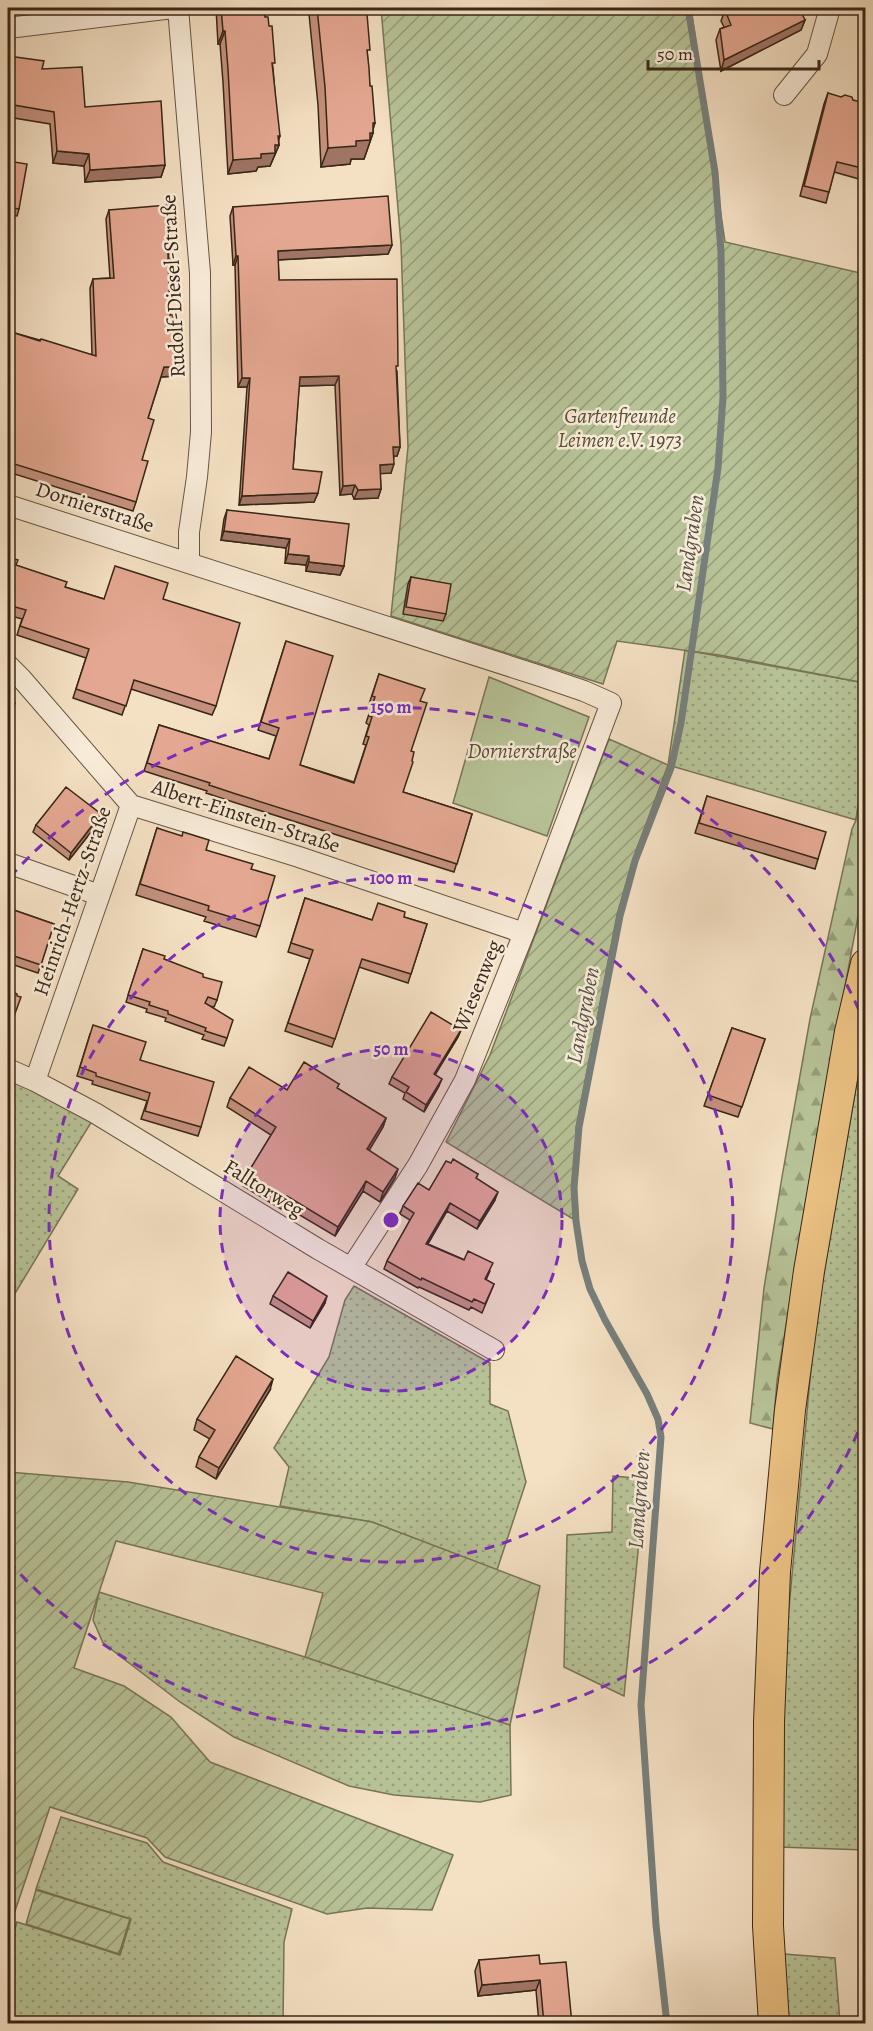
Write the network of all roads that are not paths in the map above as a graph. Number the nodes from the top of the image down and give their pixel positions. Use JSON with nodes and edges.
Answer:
{"nodes":[{"id":1,"x":173,"y":8,"type":"edge"},
{"id":2,"x":178,"y":8,"type":"edge"},
{"id":3,"x":830,"y":8,"type":"edge"},
{"id":4,"x":8,"y":28,"type":"edge"},
{"id":5,"x":784,"y":95,"type":"dead end"},
{"id":6,"x":8,"y":505,"type":"edge"},
{"id":7,"x":189,"y":562,"type":"junction"},
{"id":8,"x":8,"y":665,"type":"edge"},
{"id":9,"x":611,"y":703,"type":"joint"},
{"id":10,"x":131,"y":805,"type":"junction"},
{"id":11,"x":8,"y":863,"type":"edge"},
{"id":12,"x":99,"y":895,"type":"junction"},
{"id":13,"x":524,"y":933,"type":"junction"},
{"id":14,"x":866,"y":964,"type":"edge"},
{"id":15,"x":8,"y":1069,"type":"edge"},
{"id":16,"x":35,"y":1081,"type":"junction"},
{"id":17,"x":351,"y":1268,"type":"junction"},
{"id":18,"x":494,"y":1350,"type":"dead end"},
{"id":19,"x":774,"y":2024,"type":"edge"}],
"edges":[{"from":1,"to":4,"type":"street"},
{"from":2,"to":7,"type":"street","name":"Rudolf-Diesel-Straße"},
{"from":3,"to":5,"type":"street"},
{"from":6,"to":7,"type":"street","name":"Dornierstraße"},
{"from":7,"to":9,"type":"street","name":"Dornierstraße"},
{"from":8,"to":10,"type":"street","name":"Albert-Einstein-Straße"},
{"from":9,"to":13,"type":"street","name":"Wiesenweg"},
{"from":10,"to":12,"type":"street","name":"Heinrich-Hertz-Straße"},
{"from":10,"to":13,"type":"street","name":"Albert-Einstein-Straße"},
{"from":11,"to":12,"type":"street"},
{"from":12,"to":16,"type":"street","name":"Heinrich-Hertz-Straße"},
{"from":13,"to":17,"type":"street","name":"Wiesenweg"},
{"from":14,"to":19,"type":"main road"},
{"from":15,"to":16,"type":"street","name":"Falltorweg"},
{"from":16,"to":17,"type":"street","name":"Falltorweg"},
{"from":17,"to":18,"type":"street","name":"Falltorweg"}]}
